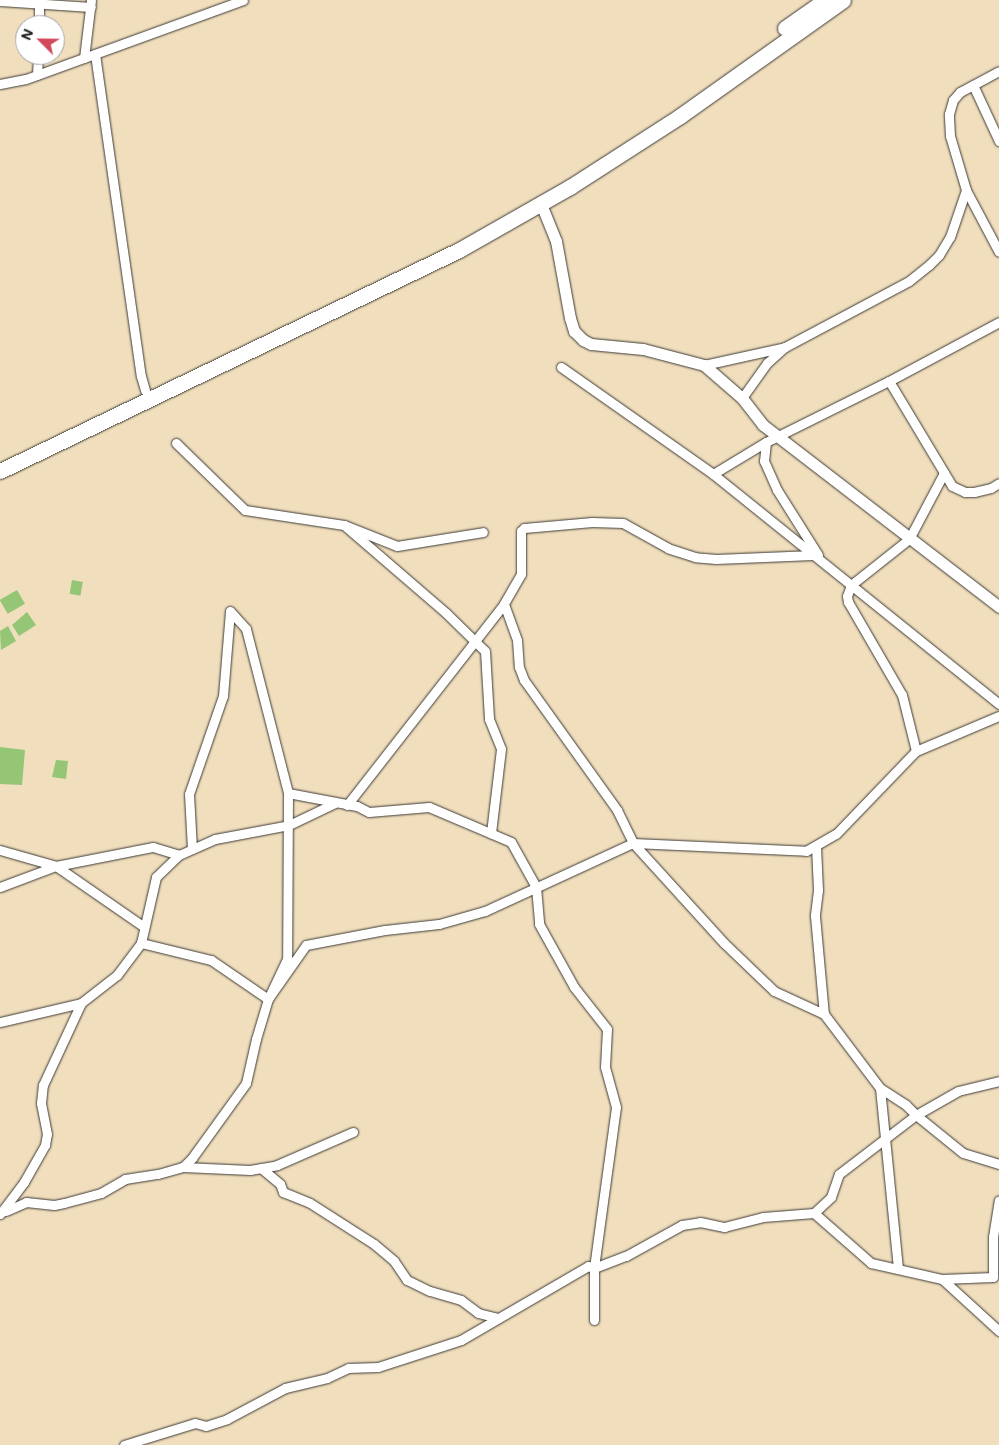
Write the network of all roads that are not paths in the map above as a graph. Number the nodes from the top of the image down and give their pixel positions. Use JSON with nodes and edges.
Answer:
{"nodes":[{"id":1,"x":243,"y":0,"type":"edge"},
{"id":2,"x":825,"y":0,"type":"edge"},
{"id":3,"x":843,"y":0,"type":"edge"},
{"id":4,"x":0,"y":1,"type":"edge"},
{"id":5,"x":39,"y":2,"type":"edge"},
{"id":6,"x":91,"y":4,"type":"edge"},
{"id":7,"x":39,"y":15,"type":"edge"},
{"id":8,"x":95,"y":54,"type":"junction"},
{"id":9,"x":84,"y":58,"type":"junction"},
{"id":10,"x":38,"y":65,"type":"edge"},
{"id":11,"x":999,"y":71,"type":"edge"},
{"id":12,"x":37,"y":75,"type":"junction"},
{"id":13,"x":0,"y":84,"type":"edge"},
{"id":14,"x":972,"y":85,"type":"junction"},
{"id":15,"x":999,"y":141,"type":"edge"},
{"id":16,"x":966,"y":190,"type":"junction"},
{"id":17,"x":541,"y":204,"type":"junction"},
{"id":18,"x":999,"y":252,"type":"edge"},
{"id":19,"x":999,"y":322,"type":"edge"},
{"id":20,"x":785,"y":347,"type":"junction"},
{"id":21,"x":704,"y":365,"type":"junction"},
{"id":22,"x":561,"y":367,"type":"dead end"},
{"id":23,"x":888,"y":381,"type":"junction"},
{"id":24,"x":145,"y":390,"type":"junction"},
{"id":25,"x":742,"y":398,"type":"junction"},
{"id":26,"x":779,"y":438,"type":"junction"},
{"id":27,"x":766,"y":442,"type":"junction"},
{"id":28,"x":176,"y":443,"type":"dead end"},
{"id":29,"x":0,"y":460,"type":"edge"},
{"id":30,"x":0,"y":471,"type":"edge"},
{"id":31,"x":944,"y":473,"type":"junction"},
{"id":32,"x":713,"y":474,"type":"junction"},
{"id":33,"x":999,"y":483,"type":"edge"},
{"id":34,"x":344,"y":525,"type":"junction"},
{"id":35,"x":483,"y":532,"type":"dead end"},
{"id":36,"x":909,"y":539,"type":"junction"},
{"id":37,"x":816,"y":557,"type":"junction"},
{"id":38,"x":851,"y":585,"type":"junction"},
{"id":39,"x":504,"y":604,"type":"junction"},
{"id":40,"x":999,"y":607,"type":"edge"},
{"id":41,"x":475,"y":641,"type":"junction"},
{"id":42,"x":999,"y":704,"type":"edge"},
{"id":43,"x":999,"y":716,"type":"edge"},
{"id":44,"x":916,"y":751,"type":"junction"},
{"id":45,"x":288,"y":793,"type":"junction"},
{"id":46,"x":335,"y":802,"type":"junction"},
{"id":47,"x":347,"y":804,"type":"junction"},
{"id":48,"x":289,"y":825,"type":"junction"},
{"id":49,"x":491,"y":833,"type":"junction"},
{"id":50,"x":633,"y":844,"type":"junction"},
{"id":51,"x":816,"y":846,"type":"junction"},
{"id":52,"x":192,"y":849,"type":"junction"},
{"id":53,"x":0,"y":850,"type":"edge"},
{"id":54,"x":179,"y":855,"type":"junction"},
{"id":55,"x":56,"y":866,"type":"junction"},
{"id":56,"x":0,"y":887,"type":"edge"},
{"id":57,"x":536,"y":887,"type":"junction"},
{"id":58,"x":144,"y":927,"type":"junction"},
{"id":59,"x":141,"y":943,"type":"junction"},
{"id":60,"x":268,"y":999,"type":"junction"},
{"id":61,"x":81,"y":1003,"type":"junction"},
{"id":62,"x":824,"y":1014,"type":"junction"},
{"id":63,"x":0,"y":1022,"type":"edge"},
{"id":64,"x":999,"y":1081,"type":"edge"},
{"id":65,"x":880,"y":1088,"type":"junction"},
{"id":66,"x":916,"y":1115,"type":"junction"},
{"id":67,"x":353,"y":1132,"type":"dead end"},
{"id":68,"x":885,"y":1140,"type":"junction"},
{"id":69,"x":999,"y":1164,"type":"edge"},
{"id":70,"x":183,"y":1167,"type":"junction"},
{"id":71,"x":261,"y":1168,"type":"junction"},
{"id":72,"x":999,"y":1200,"type":"edge"},
{"id":73,"x":814,"y":1213,"type":"junction"},
{"id":74,"x":0,"y":1214,"type":"edge"},
{"id":75,"x":594,"y":1268,"type":"junction"},
{"id":76,"x":898,"y":1269,"type":"junction"},
{"id":77,"x":996,"y":1276,"type":"edge"},
{"id":78,"x":942,"y":1279,"type":"junction"},
{"id":79,"x":498,"y":1318,"type":"junction"},
{"id":80,"x":594,"y":1320,"type":"dead end"},
{"id":81,"x":999,"y":1331,"type":"edge"},
{"id":82,"x":124,"y":1445,"type":"edge"}],
"edges":[{"from":1,"to":8,"type":"street"},
{"from":2,"to":24,"type":"highway"},
{"from":3,"to":17,"type":"highway"},
{"from":4,"to":5,"type":"street"},
{"from":5,"to":6,"type":"street"},
{"from":5,"to":7,"type":"street"},
{"from":6,"to":9,"type":"street"},
{"from":8,"to":9,"type":"street"},
{"from":8,"to":24,"type":"street"},
{"from":9,"to":12,"type":"street"},
{"from":10,"to":12,"type":"street"},
{"from":11,"to":14,"type":"street"},
{"from":12,"to":13,"type":"street"},
{"from":14,"to":15,"type":"street"},
{"from":14,"to":16,"type":"street"},
{"from":16,"to":18,"type":"street"},
{"from":16,"to":20,"type":"street"},
{"from":17,"to":21,"type":"street"},
{"from":17,"to":30,"type":"highway"},
{"from":19,"to":23,"type":"street"},
{"from":20,"to":21,"type":"street"},
{"from":20,"to":25,"type":"street"},
{"from":21,"to":25,"type":"street"},
{"from":22,"to":32,"type":"street"},
{"from":23,"to":26,"type":"street"},
{"from":23,"to":31,"type":"street"},
{"from":24,"to":29,"type":"highway"},
{"from":25,"to":26,"type":"street"},
{"from":26,"to":27,"type":"street"},
{"from":26,"to":36,"type":"street"},
{"from":27,"to":32,"type":"street"},
{"from":27,"to":37,"type":"street"},
{"from":28,"to":34,"type":"street"},
{"from":31,"to":33,"type":"street"},
{"from":31,"to":36,"type":"street"},
{"from":32,"to":37,"type":"street"},
{"from":34,"to":35,"type":"street"},
{"from":34,"to":41,"type":"street"},
{"from":36,"to":38,"type":"street"},
{"from":36,"to":40,"type":"street"},
{"from":37,"to":38,"type":"street"},
{"from":37,"to":39,"type":"street"},
{"from":38,"to":42,"type":"street"},
{"from":38,"to":44,"type":"street"},
{"from":39,"to":41,"type":"street"},
{"from":39,"to":50,"type":"street"},
{"from":41,"to":47,"type":"street"},
{"from":41,"to":49,"type":"street"},
{"from":43,"to":44,"type":"street"},
{"from":44,"to":51,"type":"street"},
{"from":45,"to":46,"type":"street"},
{"from":45,"to":48,"type":"street"},
{"from":45,"to":52,"type":"street"},
{"from":46,"to":47,"type":"street"},
{"from":46,"to":48,"type":"street"},
{"from":47,"to":49,"type":"street"},
{"from":48,"to":52,"type":"street"},
{"from":48,"to":60,"type":"street"},
{"from":49,"to":57,"type":"street"},
{"from":50,"to":51,"type":"street"},
{"from":50,"to":57,"type":"street"},
{"from":50,"to":62,"type":"street"},
{"from":51,"to":62,"type":"street"},
{"from":52,"to":54,"type":"street"},
{"from":53,"to":55,"type":"street"},
{"from":54,"to":55,"type":"street"},
{"from":54,"to":58,"type":"street"},
{"from":55,"to":56,"type":"street"},
{"from":55,"to":58,"type":"street"},
{"from":57,"to":60,"type":"street"},
{"from":57,"to":75,"type":"street"},
{"from":58,"to":59,"type":"street"},
{"from":59,"to":60,"type":"street"},
{"from":59,"to":61,"type":"street"},
{"from":60,"to":70,"type":"street"},
{"from":61,"to":63,"type":"street"},
{"from":61,"to":74,"type":"street"},
{"from":62,"to":65,"type":"street"},
{"from":64,"to":66,"type":"street"},
{"from":65,"to":66,"type":"street"},
{"from":65,"to":68,"type":"street"},
{"from":66,"to":68,"type":"street"},
{"from":66,"to":69,"type":"street"},
{"from":67,"to":71,"type":"street"},
{"from":68,"to":73,"type":"street"},
{"from":68,"to":76,"type":"street"},
{"from":70,"to":71,"type":"street"},
{"from":70,"to":74,"type":"street"},
{"from":71,"to":79,"type":"street"},
{"from":72,"to":77,"type":"street"},
{"from":73,"to":75,"type":"street"},
{"from":73,"to":76,"type":"street"},
{"from":75,"to":79,"type":"street"},
{"from":75,"to":80,"type":"street"},
{"from":76,"to":78,"type":"street"},
{"from":77,"to":78,"type":"street"},
{"from":78,"to":81,"type":"street"},
{"from":79,"to":82,"type":"street"}]}
